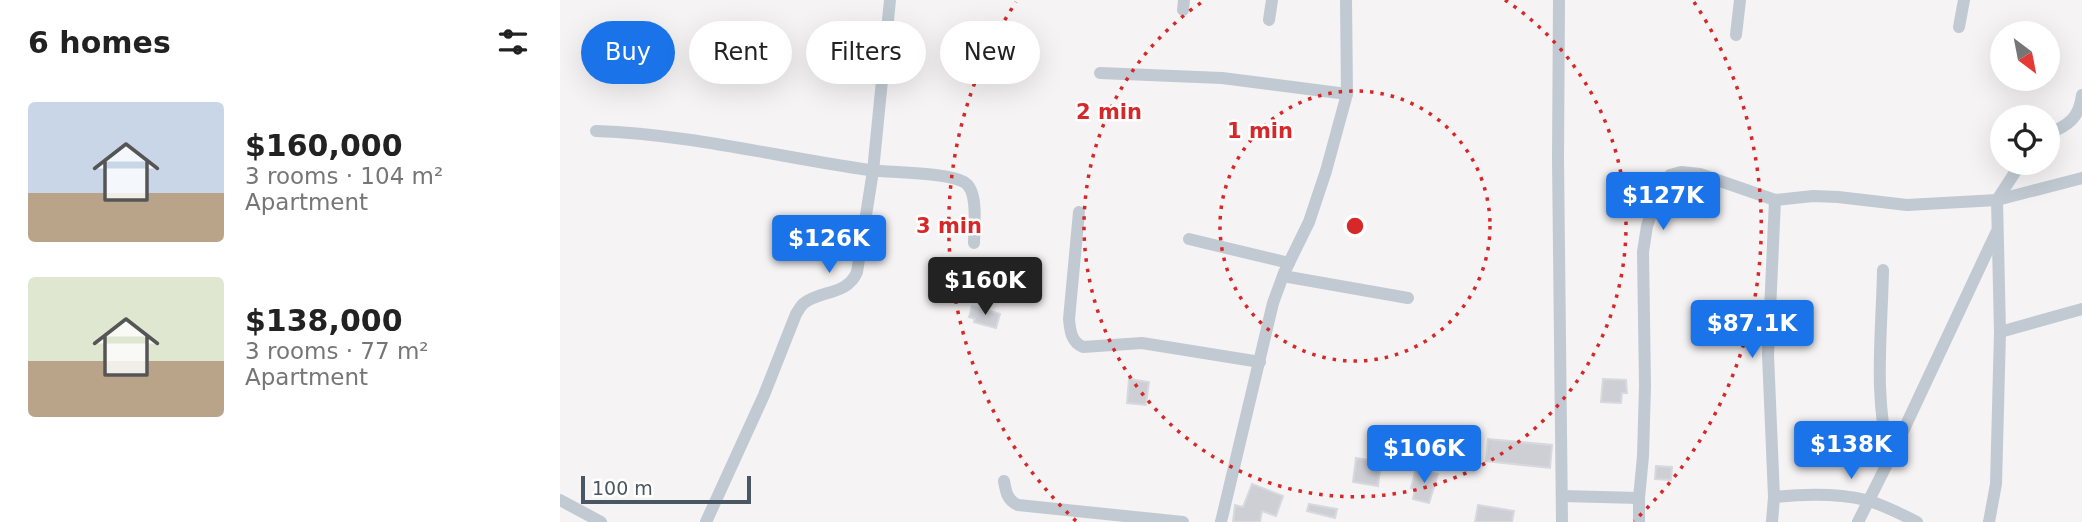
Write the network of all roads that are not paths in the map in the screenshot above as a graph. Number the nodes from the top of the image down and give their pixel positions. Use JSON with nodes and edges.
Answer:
{"nodes":[{"id":1,"x":890,"y":0,"type":"edge"},
{"id":2,"x":1272,"y":0,"type":"edge"},
{"id":3,"x":1346,"y":0,"type":"edge"},
{"id":4,"x":1559,"y":0,"type":"edge"},
{"id":5,"x":1740,"y":0,"type":"edge"},
{"id":6,"x":1964,"y":0,"type":"edge"},
{"id":7,"x":1269,"y":20,"type":"dead end"},
{"id":8,"x":1959,"y":27,"type":"dead end"},
{"id":9,"x":1737,"y":36,"type":"dead end"},
{"id":10,"x":1100,"y":73,"type":"dead end"},
{"id":11,"x":1347,"y":94,"type":"junction"},
{"id":12,"x":2082,"y":95,"type":"edge"},
{"id":13,"x":2060,"y":128,"type":"edge"},
{"id":14,"x":596,"y":131,"type":"dead end"},
{"id":15,"x":873,"y":171,"type":"junction"},
{"id":16,"x":2013,"y":175,"type":"edge"},
{"id":17,"x":2082,"y":178,"type":"edge"},
{"id":18,"x":1775,"y":200,"type":"junction"},
{"id":19,"x":1997,"y":200,"type":"junction"},
{"id":20,"x":1079,"y":212,"type":"dead end"},
{"id":21,"x":1998,"y":230,"type":"junction"},
{"id":22,"x":1189,"y":239,"type":"dead end"},
{"id":23,"x":974,"y":243,"type":"dead end"},
{"id":24,"x":1289,"y":263,"type":"junction"},
{"id":25,"x":1883,"y":270,"type":"dead end"},
{"id":26,"x":1283,"y":276,"type":"junction"},
{"id":27,"x":1408,"y":298,"type":"dead end"},
{"id":28,"x":2082,"y":309,"type":"edge"},
{"id":29,"x":2000,"y":332,"type":"junction"},
{"id":30,"x":1260,"y":362,"type":"junction"},
{"id":31,"x":1890,"y":457,"type":"junction"},
{"id":32,"x":1004,"y":481,"type":"dead end"},
{"id":33,"x":1562,"y":495,"type":"junction"},
{"id":34,"x":1774,"y":497,"type":"junction"},
{"id":35,"x":1639,"y":498,"type":"junction"},
{"id":36,"x":560,"y":500,"type":"edge"},
{"id":37,"x":1868,"y":501,"type":"junction"},
{"id":38,"x":601,"y":522,"type":"edge"},
{"id":39,"x":706,"y":522,"type":"edge"},
{"id":40,"x":1183,"y":522,"type":"edge"},
{"id":41,"x":1222,"y":522,"type":"edge"},
{"id":42,"x":1562,"y":522,"type":"edge"},
{"id":43,"x":1639,"y":522,"type":"edge"},
{"id":44,"x":1772,"y":522,"type":"edge"},
{"id":45,"x":1858,"y":522,"type":"edge"},
{"id":46,"x":1917,"y":522,"type":"edge"},
{"id":47,"x":1989,"y":522,"type":"edge"}],
"edges":[{"from":1,"to":15,"type":"street"},
{"from":2,"to":7,"type":"street"},
{"from":3,"to":11,"type":"street"},
{"from":4,"to":33,"type":"street"},
{"from":5,"to":9,"type":"street"},
{"from":6,"to":8,"type":"street"},
{"from":10,"to":11,"type":"street"},
{"from":11,"to":24,"type":"street"},
{"from":12,"to":13,"type":"street"},
{"from":14,"to":15,"type":"street"},
{"from":15,"to":23,"type":"street"},
{"from":15,"to":39,"type":"street"},
{"from":16,"to":19,"type":"street"},
{"from":17,"to":19,"type":"street"},
{"from":18,"to":19,"type":"street"},
{"from":18,"to":34,"type":"street"},
{"from":18,"to":35,"type":"street"},
{"from":19,"to":21,"type":"street"},
{"from":20,"to":30,"type":"street"},
{"from":21,"to":29,"type":"street"},
{"from":21,"to":31,"type":"street"},
{"from":22,"to":24,"type":"street"},
{"from":24,"to":26,"type":"street"},
{"from":25,"to":31,"type":"street"},
{"from":26,"to":27,"type":"street"},
{"from":26,"to":30,"type":"street"},
{"from":28,"to":29,"type":"street"},
{"from":29,"to":47,"type":"street"},
{"from":30,"to":41,"type":"street"},
{"from":31,"to":37,"type":"street"},
{"from":32,"to":40,"type":"street"},
{"from":33,"to":35,"type":"street"},
{"from":33,"to":42,"type":"street"},
{"from":34,"to":37,"type":"street"},
{"from":34,"to":44,"type":"street"},
{"from":35,"to":43,"type":"street"},
{"from":36,"to":38,"type":"street"},
{"from":37,"to":45,"type":"street"},
{"from":37,"to":46,"type":"street"}]}
